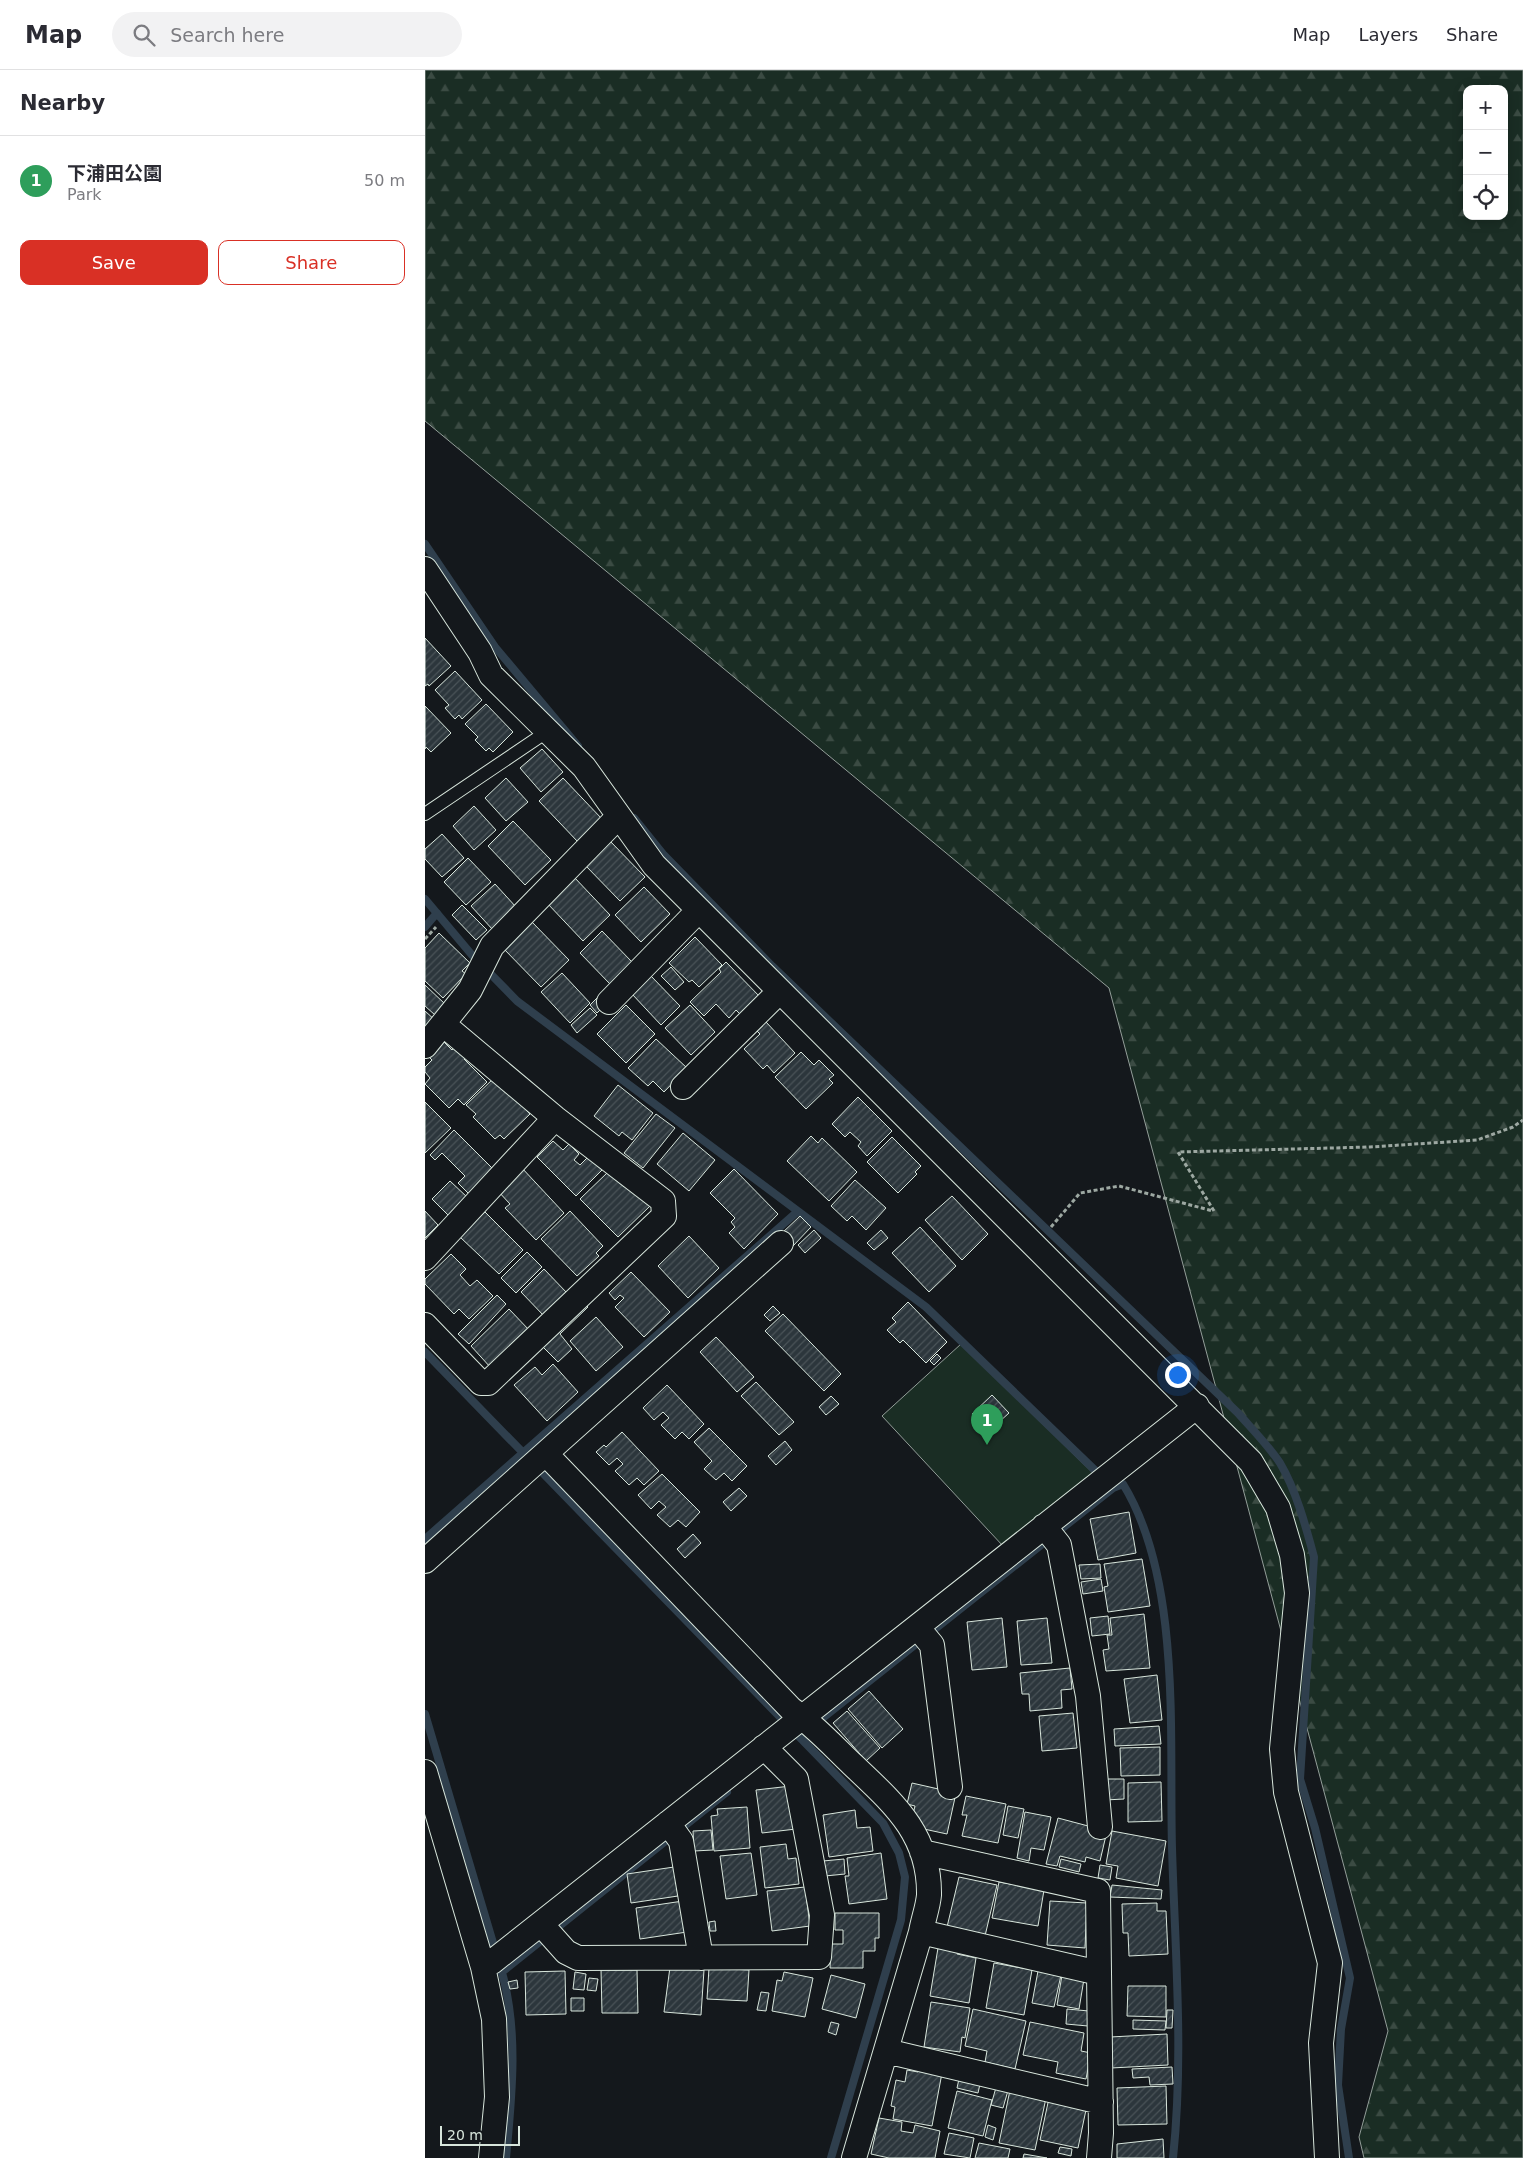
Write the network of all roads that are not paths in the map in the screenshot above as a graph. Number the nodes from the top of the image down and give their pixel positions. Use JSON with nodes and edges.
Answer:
{"nodes":[{"id":1,"x":425,"y":569,"type":"edge"},
{"id":2,"x":548,"y":731,"type":"junction"},
{"id":3,"x":425,"y":814,"type":"edge"},
{"id":4,"x":619,"y":816,"type":"junction"},
{"id":5,"x":699,"y":910,"type":"junction"},
{"id":6,"x":780,"y":991,"type":"junction"},
{"id":7,"x":609,"y":1002,"type":"dead end"},
{"id":8,"x":443,"y":1024,"type":"junction"},
{"id":9,"x":425,"y":1046,"type":"edge"},
{"id":10,"x":683,"y":1086,"type":"dead end"},
{"id":11,"x":555,"y":1118,"type":"junction"},
{"id":12,"x":781,"y":1243,"type":"dead end"},
{"id":13,"x":425,"y":1258,"type":"edge"},
{"id":14,"x":431,"y":1341,"type":"edge"},
{"id":15,"x":1197,"y":1406,"type":"junction"},
{"id":16,"x":538,"y":1462,"type":"junction"},
{"id":17,"x":1049,"y":1532,"type":"junction"},
{"id":18,"x":425,"y":1561,"type":"edge"},
{"id":19,"x":922,"y":1633,"type":"junction"},
{"id":20,"x":801,"y":1724,"type":"junction"},
{"id":21,"x":769,"y":1752,"type":"junction"},
{"id":22,"x":425,"y":1772,"type":"edge"},
{"id":23,"x":950,"y":1787,"type":"dead end"},
{"id":24,"x":1100,"y":1827,"type":"dead end"},
{"id":25,"x":673,"y":1829,"type":"junction"},
{"id":26,"x":922,"y":1852,"type":"junction"},
{"id":27,"x":547,"y":1930,"type":"junction"},
{"id":28,"x":921,"y":1932,"type":"junction"},
{"id":29,"x":701,"y":1958,"type":"junction"},
{"id":30,"x":493,"y":1961,"type":"junction"},
{"id":31,"x":1099,"y":1973,"type":"junction"},
{"id":32,"x":886,"y":2051,"type":"junction"},
{"id":33,"x":1101,"y":2102,"type":"junction"},
{"id":34,"x":491,"y":2158,"type":"edge"},
{"id":35,"x":854,"y":2158,"type":"edge"},
{"id":36,"x":1099,"y":2158,"type":"edge"},
{"id":37,"x":1327,"y":2158,"type":"edge"}],
"edges":[{"from":1,"to":2,"type":"street"},
{"from":2,"to":3,"type":"lane"},
{"from":2,"to":4,"type":"street"},
{"from":4,"to":5,"type":"street"},
{"from":4,"to":8,"type":"street"},
{"from":5,"to":6,"type":"street"},
{"from":5,"to":7,"type":"street"},
{"from":6,"to":10,"type":"street"},
{"from":6,"to":15,"type":"street"},
{"from":8,"to":9,"type":"street"},
{"from":8,"to":11,"type":"street"},
{"from":11,"to":13,"type":"street"},
{"from":11,"to":14,"type":"street"},
{"from":12,"to":16,"type":"street"},
{"from":15,"to":17,"type":"street"},
{"from":15,"to":37,"type":"street"},
{"from":16,"to":18,"type":"street"},
{"from":16,"to":20,"type":"street"},
{"from":17,"to":19,"type":"street"},
{"from":17,"to":24,"type":"street"},
{"from":19,"to":20,"type":"street"},
{"from":19,"to":23,"type":"street"},
{"from":20,"to":21,"type":"street"},
{"from":20,"to":26,"type":"street"},
{"from":21,"to":25,"type":"street"},
{"from":21,"to":29,"type":"street"},
{"from":22,"to":30,"type":"street"},
{"from":25,"to":27,"type":"street"},
{"from":25,"to":29,"type":"street"},
{"from":26,"to":28,"type":"street"},
{"from":26,"to":31,"type":"street"},
{"from":27,"to":29,"type":"street"},
{"from":27,"to":30,"type":"street"},
{"from":28,"to":31,"type":"street"},
{"from":28,"to":32,"type":"street"},
{"from":30,"to":34,"type":"street"},
{"from":31,"to":33,"type":"street"},
{"from":32,"to":33,"type":"street"},
{"from":32,"to":35,"type":"street"},
{"from":33,"to":36,"type":"street"}]}
